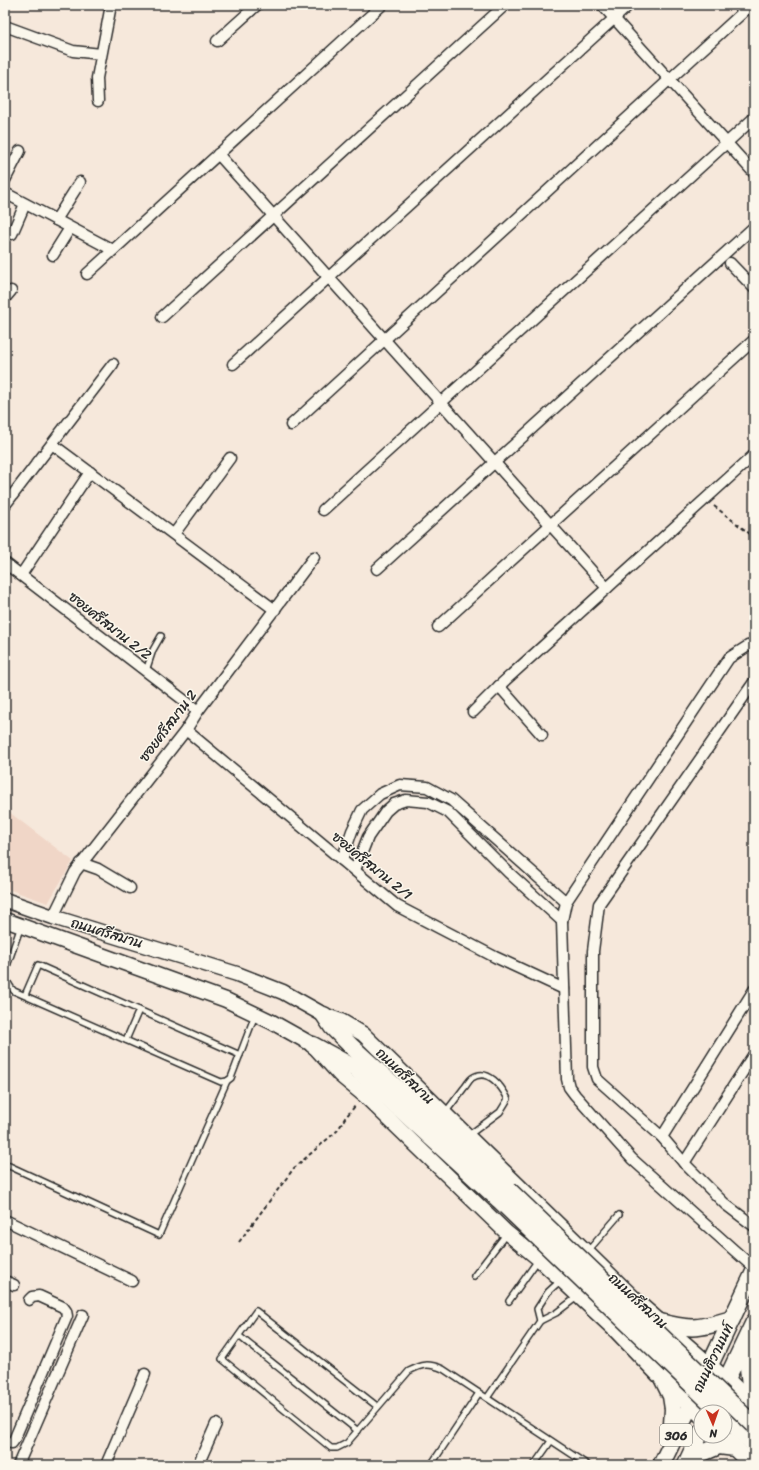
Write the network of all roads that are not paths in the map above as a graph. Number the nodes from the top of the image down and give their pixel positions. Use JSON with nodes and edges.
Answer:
{"nodes":[{"id":1,"x":111,"y":5,"type":"edge"},
{"id":2,"x":257,"y":5,"type":"edge"},
{"id":3,"x":382,"y":5,"type":"edge"},
{"id":4,"x":505,"y":5,"type":"edge"},
{"id":5,"x":602,"y":5,"type":"edge"},
{"id":6,"x":629,"y":5,"type":"edge"},
{"id":7,"x":751,"y":5,"type":"edge"},
{"id":8,"x":614,"y":18,"type":"junction"},
{"id":9,"x":5,"y":26,"type":"edge"},
{"id":10,"x":217,"y":41,"type":"dead end"},
{"id":11,"x":101,"y":54,"type":"junction"},
{"id":12,"x":669,"y":79,"type":"junction"},
{"id":13,"x":98,"y":101,"type":"dead end"},
{"id":14,"x":754,"y":118,"type":"edge"},
{"id":15,"x":727,"y":143,"type":"junction"},
{"id":16,"x":20,"y":151,"type":"dead end"},
{"id":17,"x":218,"y":154,"type":"junction"},
{"id":18,"x":754,"y":173,"type":"edge"},
{"id":19,"x":5,"y":180,"type":"edge"},
{"id":20,"x":80,"y":182,"type":"dead end"},
{"id":21,"x":5,"y":193,"type":"edge"},
{"id":22,"x":25,"y":204,"type":"junction"},
{"id":23,"x":273,"y":216,"type":"junction"},
{"id":24,"x":56,"y":220,"type":"junction"},
{"id":25,"x":754,"y":227,"type":"edge"},
{"id":26,"x":70,"y":228,"type":"junction"},
{"id":27,"x":12,"y":234,"type":"dead end"},
{"id":28,"x":113,"y":250,"type":"junction"},
{"id":29,"x":53,"y":255,"type":"dead end"},
{"id":30,"x":730,"y":263,"type":"dead end"},
{"id":31,"x":87,"y":274,"type":"dead end"},
{"id":32,"x":329,"y":278,"type":"junction"},
{"id":33,"x":754,"y":288,"type":"edge"},
{"id":34,"x":162,"y":317,"type":"dead end"},
{"id":35,"x":384,"y":340,"type":"junction"},
{"id":36,"x":754,"y":340,"type":"edge"},
{"id":37,"x":113,"y":364,"type":"dead end"},
{"id":38,"x":233,"y":364,"type":"dead end"},
{"id":39,"x":441,"y":403,"type":"junction"},
{"id":40,"x":291,"y":425,"type":"dead end"},
{"id":41,"x":52,"y":444,"type":"junction"},
{"id":42,"x":754,"y":455,"type":"edge"},
{"id":43,"x":230,"y":458,"type":"dead end"},
{"id":44,"x":494,"y":463,"type":"junction"},
{"id":45,"x":90,"y":472,"type":"junction"},
{"id":46,"x":5,"y":505,"type":"edge"},
{"id":47,"x":323,"y":510,"type":"dead end"},
{"id":48,"x":549,"y":524,"type":"junction"},
{"id":49,"x":174,"y":534,"type":"junction"},
{"id":50,"x":314,"y":557,"type":"dead end"},
{"id":51,"x":5,"y":563,"type":"edge"},
{"id":52,"x":376,"y":569,"type":"dead end"},
{"id":53,"x":21,"y":575,"type":"junction"},
{"id":54,"x":607,"y":588,"type":"junction"},
{"id":55,"x":275,"y":610,"type":"junction"},
{"id":56,"x":438,"y":627,"type":"dead end"},
{"id":57,"x":161,"y":636,"type":"dead end"},
{"id":58,"x":754,"y":644,"type":"edge"},
{"id":59,"x":146,"y":671,"type":"junction"},
{"id":60,"x":754,"y":682,"type":"edge"},
{"id":61,"x":499,"y":686,"type":"junction"},
{"id":62,"x":198,"y":711,"type":"junction"},
{"id":63,"x":473,"y":712,"type":"dead end"},
{"id":64,"x":186,"y":730,"type":"junction"},
{"id":65,"x":542,"y":735,"type":"dead end"},
{"id":66,"x":466,"y":814,"type":"junction"},
{"id":67,"x":458,"y":822,"type":"junction"},
{"id":68,"x":342,"y":860,"type":"junction"},
{"id":69,"x":81,"y":863,"type":"junction"},
{"id":70,"x":355,"y":870,"type":"junction"},
{"id":71,"x":130,"y":888,"type":"dead end"},
{"id":72,"x":5,"y":900,"type":"edge"},
{"id":73,"x":566,"y":902,"type":"junction"},
{"id":74,"x":53,"y":917,"type":"junction"},
{"id":75,"x":5,"y":920,"type":"edge"},
{"id":76,"x":562,"y":921,"type":"junction"},
{"id":77,"x":21,"y":926,"type":"junction"},
{"id":78,"x":5,"y":973,"type":"edge"},
{"id":79,"x":564,"y":989,"type":"junction"},
{"id":80,"x":754,"y":990,"type":"edge"},
{"id":81,"x":25,"y":995,"type":"junction"},
{"id":82,"x":139,"y":1010,"type":"junction"},
{"id":83,"x":255,"y":1014,"type":"junction"},
{"id":84,"x":324,"y":1015,"type":"junction"},
{"id":85,"x":126,"y":1040,"type":"junction"},
{"id":86,"x":313,"y":1045,"type":"junction"},
{"id":87,"x":754,"y":1054,"type":"edge"},
{"id":88,"x":240,"y":1055,"type":"junction"},
{"id":89,"x":227,"y":1081,"type":"junction"},
{"id":90,"x":444,"y":1114,"type":"junction"},
{"id":91,"x":468,"y":1136,"type":"junction"},
{"id":92,"x":662,"y":1137,"type":"junction"},
{"id":93,"x":684,"y":1163,"type":"junction"},
{"id":94,"x":5,"y":1164,"type":"edge"},
{"id":95,"x":504,"y":1195,"type":"junction"},
{"id":96,"x":619,"y":1215,"type":"dead end"},
{"id":97,"x":5,"y":1220,"type":"edge"},
{"id":98,"x":754,"y":1226,"type":"edge"},
{"id":99,"x":507,"y":1233,"type":"junction"},
{"id":100,"x":587,"y":1252,"type":"junction"},
{"id":101,"x":539,"y":1259,"type":"junction"},
{"id":102,"x":754,"y":1268,"type":"edge"},
{"id":103,"x":754,"y":1272,"type":"edge"},
{"id":104,"x":474,"y":1276,"type":"dead end"},
{"id":105,"x":561,"y":1280,"type":"junction"},
{"id":106,"x":132,"y":1281,"type":"dead end"},
{"id":107,"x":578,"y":1296,"type":"junction"},
{"id":108,"x":29,"y":1300,"type":"dead end"},
{"id":109,"x":509,"y":1301,"type":"dead end"},
{"id":110,"x":641,"y":1305,"type":"junction"},
{"id":111,"x":83,"y":1316,"type":"dead end"},
{"id":112,"x":732,"y":1319,"type":"junction"},
{"id":113,"x":540,"y":1321,"type":"junction"},
{"id":114,"x":660,"y":1322,"type":"junction"},
{"id":115,"x":752,"y":1327,"type":"edge"},
{"id":116,"x":617,"y":1332,"type":"junction"},
{"id":117,"x":239,"y":1336,"type":"junction"},
{"id":118,"x":710,"y":1366,"type":"junction"},
{"id":119,"x":145,"y":1374,"type":"dead end"},
{"id":120,"x":662,"y":1380,"type":"junction"},
{"id":121,"x":727,"y":1380,"type":"junction"},
{"id":122,"x":479,"y":1393,"type":"junction"},
{"id":123,"x":487,"y":1398,"type":"junction"},
{"id":124,"x":754,"y":1399,"type":"edge"},
{"id":125,"x":698,"y":1404,"type":"edge"},
{"id":126,"x":712,"y":1404,"type":"edge"},
{"id":127,"x":715,"y":1404,"type":"edge"},
{"id":128,"x":378,"y":1407,"type":"junction"},
{"id":129,"x":754,"y":1407,"type":"edge"},
{"id":130,"x":693,"y":1408,"type":"edge"},
{"id":131,"x":693,"y":1415,"type":"edge"},
{"id":132,"x":216,"y":1424,"type":"dead end"},
{"id":133,"x":733,"y":1425,"type":"edge"},
{"id":134,"x":754,"y":1425,"type":"edge"},
{"id":135,"x":358,"y":1431,"type":"junction"},
{"id":136,"x":551,"y":1441,"type":"junction"},
{"id":137,"x":5,"y":1442,"type":"edge"},
{"id":138,"x":695,"y":1444,"type":"edge"},
{"id":139,"x":731,"y":1444,"type":"edge"},
{"id":140,"x":754,"y":1445,"type":"edge"},
{"id":141,"x":670,"y":1446,"type":"junction"},
{"id":142,"x":735,"y":1448,"type":"junction"},
{"id":143,"x":585,"y":1464,"type":"edge"},
{"id":144,"x":686,"y":1464,"type":"edge"},
{"id":145,"x":18,"y":1465,"type":"edge"},
{"id":146,"x":106,"y":1465,"type":"edge"},
{"id":147,"x":198,"y":1465,"type":"edge"},
{"id":148,"x":431,"y":1465,"type":"edge"},
{"id":149,"x":534,"y":1465,"type":"edge"},
{"id":150,"x":661,"y":1465,"type":"edge"},
{"id":151,"x":752,"y":1465,"type":"edge"}],
"edges":[{"from":1,"to":11,"type":"street"},
{"from":2,"to":10,"type":"street"},
{"from":3,"to":17,"type":"street"},
{"from":4,"to":23,"type":"street"},
{"from":5,"to":8,"type":"street"},
{"from":6,"to":8,"type":"street"},
{"from":7,"to":12,"type":"street"},
{"from":8,"to":12,"type":"street"},
{"from":8,"to":32,"type":"street"},
{"from":9,"to":11,"type":"street"},
{"from":11,"to":13,"type":"street"},
{"from":12,"to":15,"type":"street"},
{"from":12,"to":35,"type":"street"},
{"from":14,"to":15,"type":"street"},
{"from":15,"to":18,"type":"street"},
{"from":15,"to":39,"type":"street"},
{"from":16,"to":19,"type":"street"},
{"from":17,"to":23,"type":"street"},
{"from":17,"to":28,"type":"street"},
{"from":20,"to":24,"type":"street"},
{"from":21,"to":22,"type":"street"},
{"from":22,"to":24,"type":"street"},
{"from":22,"to":27,"type":"street"},
{"from":23,"to":32,"type":"street"},
{"from":23,"to":34,"type":"street"},
{"from":24,"to":26,"type":"street"},
{"from":25,"to":44,"type":"street"},
{"from":26,"to":28,"type":"street"},
{"from":26,"to":29,"type":"street"},
{"from":28,"to":31,"type":"street"},
{"from":30,"to":33,"type":"street"},
{"from":32,"to":35,"type":"street"},
{"from":32,"to":38,"type":"street"},
{"from":35,"to":39,"type":"street"},
{"from":35,"to":40,"type":"street"},
{"from":36,"to":48,"type":"street"},
{"from":37,"to":41,"type":"street"},
{"from":39,"to":44,"type":"street"},
{"from":39,"to":47,"type":"street"},
{"from":41,"to":45,"type":"street"},
{"from":41,"to":46,"type":"street"},
{"from":42,"to":54,"type":"street"},
{"from":43,"to":49,"type":"street"},
{"from":44,"to":48,"type":"street"},
{"from":44,"to":52,"type":"street"},
{"from":45,"to":49,"type":"street"},
{"from":45,"to":53,"type":"street"},
{"from":48,"to":54,"type":"street"},
{"from":48,"to":56,"type":"street"},
{"from":49,"to":55,"type":"street"},
{"from":50,"to":55,"type":"street","name":"ซอยศรีสมาน 2"},
{"from":51,"to":53,"type":"street","name":"ซอยศรีสมาน 2/2"},
{"from":53,"to":59,"type":"street","name":"ซอยศรีสมาน 2/2"},
{"from":54,"to":61,"type":"street"},
{"from":55,"to":62,"type":"street","name":"ซอยศรีสมาน 2"},
{"from":57,"to":59,"type":"lane"},
{"from":58,"to":73,"type":"street"},
{"from":59,"to":62,"type":"street","name":"ซอยศรีสมาน 2/2"},
{"from":60,"to":92,"type":"street"},
{"from":61,"to":63,"type":"street"},
{"from":61,"to":65,"type":"street"},
{"from":62,"to":64,"type":"street","name":"ซอยศรีสมาน 2"},
{"from":64,"to":68,"type":"street","name":"ซอยศรีสมาน 2/1"},
{"from":64,"to":69,"type":"street","name":"ซอยศรีสมาน 2"},
{"from":66,"to":67,"type":"street"},
{"from":66,"to":68,"type":"street"},
{"from":66,"to":73,"type":"street"},
{"from":67,"to":70,"type":"street"},
{"from":67,"to":76,"type":"street"},
{"from":68,"to":70,"type":"street","name":"ซอยศรีสมาน 2/1"},
{"from":69,"to":71,"type":"street"},
{"from":69,"to":74,"type":"street","name":"ซอยศรีสมาน 2"},
{"from":70,"to":79,"type":"street","name":"ซอยศรีสมาน 2/1"},
{"from":72,"to":74,"type":"main road","name":"ถนนศรีสมาน"},
{"from":73,"to":76,"type":"street"},
{"from":74,"to":84,"type":"main road","name":"ถนนศรีสมาน"},
{"from":75,"to":77,"type":"main road","name":"ถนนศรีสมาน"},
{"from":76,"to":79,"type":"street"},
{"from":77,"to":78,"type":"lane"},
{"from":77,"to":83,"type":"main road","name":"ถนนศรีสมาน"},
{"from":78,"to":81,"type":"lane"},
{"from":79,"to":102,"type":"street"},
{"from":80,"to":92,"type":"street"},
{"from":81,"to":82,"type":"lane"},
{"from":81,"to":85,"type":"lane"},
{"from":82,"to":85,"type":"lane"},
{"from":82,"to":88,"type":"lane"},
{"from":83,"to":86,"type":"main road","name":"ถนนศรีสมาน"},
{"from":83,"to":88,"type":"lane"},
{"from":84,"to":90,"type":"main road","name":"ถนนศรีสมาน"},
{"from":84,"to":95,"type":"main road"},
{"from":85,"to":89,"type":"lane"},
{"from":86,"to":95,"type":"main road"},
{"from":86,"to":99,"type":"main road","name":"ถนนศรีสมาน"},
{"from":87,"to":93,"type":"street"},
{"from":88,"to":89,"type":"lane"},
{"from":89,"to":94,"type":"lane"},
{"from":90,"to":91,"type":"main road","name":"ถนนศรีสมาน"},
{"from":90,"to":91,"type":"lane"},
{"from":91,"to":100,"type":"main road","name":"ถนนศรีสมาน"},
{"from":92,"to":93,"type":"street"},
{"from":93,"to":98,"type":"street"},
{"from":95,"to":126,"type":"main road","bridge":true},
{"from":95,"to":134,"type":"main road","bridge":true},
{"from":96,"to":100,"type":"lane"},
{"from":97,"to":106,"type":"street"},
{"from":99,"to":101,"type":"main road","name":"ถนนศรีสมาน"},
{"from":99,"to":104,"type":"lane"},
{"from":100,"to":110,"type":"main road","name":"ถนนศรีสมาน"},
{"from":101,"to":105,"type":"main road","name":"ถนนศรีสมาน"},
{"from":101,"to":109,"type":"lane"},
{"from":103,"to":112,"type":"main road","name":"ถนนติวานนท์","number":"306"},
{"from":105,"to":107,"type":"main road","name":"ถนนศรีสมาน"},
{"from":105,"to":113,"type":"lane"},
{"from":107,"to":113,"type":"lane"},
{"from":107,"to":116,"type":"main road","name":"ถนนศรีสมาน"},
{"from":108,"to":137,"type":"street"},
{"from":110,"to":114,"type":"main road","name":"ถนนศรีสมาน"},
{"from":110,"to":116,"type":"main road"},
{"from":111,"to":145,"type":"street"},
{"from":112,"to":114,"type":"main road"},
{"from":112,"to":118,"type":"main road","name":"ถนนติวานนท์","number":"306"},
{"from":113,"to":123,"type":"lane"},
{"from":114,"to":118,"type":"main road","name":"ถนนศรีสมาน"},
{"from":115,"to":121,"type":"main road","name":"ถนนติวานนท์"},
{"from":115,"to":124,"type":"main road"},
{"from":116,"to":120,"type":"main road","name":"ถนนศรีสมาน"},
{"from":117,"to":128,"type":"lane"},
{"from":117,"to":135,"type":"lane"},
{"from":117,"to":135,"type":"lane"},
{"from":118,"to":121,"type":"main road","name":"ถนนศรีสมาน"},
{"from":118,"to":125,"type":"main road","name":"ถนนติวานนท์","number":"306"},
{"from":119,"to":146,"type":"street"},
{"from":120,"to":130,"type":"main road","name":"ถนนศรีสมาน"},
{"from":120,"to":141,"type":"main road"},
{"from":121,"to":127,"type":"main road","name":"ถนนติวานนท์"},
{"from":121,"to":129,"type":"main road"},
{"from":122,"to":123,"type":"lane"},
{"from":122,"to":128,"type":"lane"},
{"from":122,"to":148,"type":"lane"},
{"from":123,"to":136,"type":"lane"},
{"from":128,"to":135,"type":"lane"},
{"from":131,"to":141,"type":"main road","name":"ถนนติวานนท์","number":"306"},
{"from":132,"to":147,"type":"street"},
{"from":133,"to":140,"type":"main road"},
{"from":136,"to":143,"type":"lane"},
{"from":136,"to":149,"type":"lane"},
{"from":138,"to":144,"type":"main road","number":"306"},
{"from":139,"to":142,"type":"main road"},
{"from":141,"to":150,"type":"main road","name":"ถนนติวานนท์","number":"306"},
{"from":142,"to":144,"type":"main road"},
{"from":142,"to":151,"type":"main road"}]}
